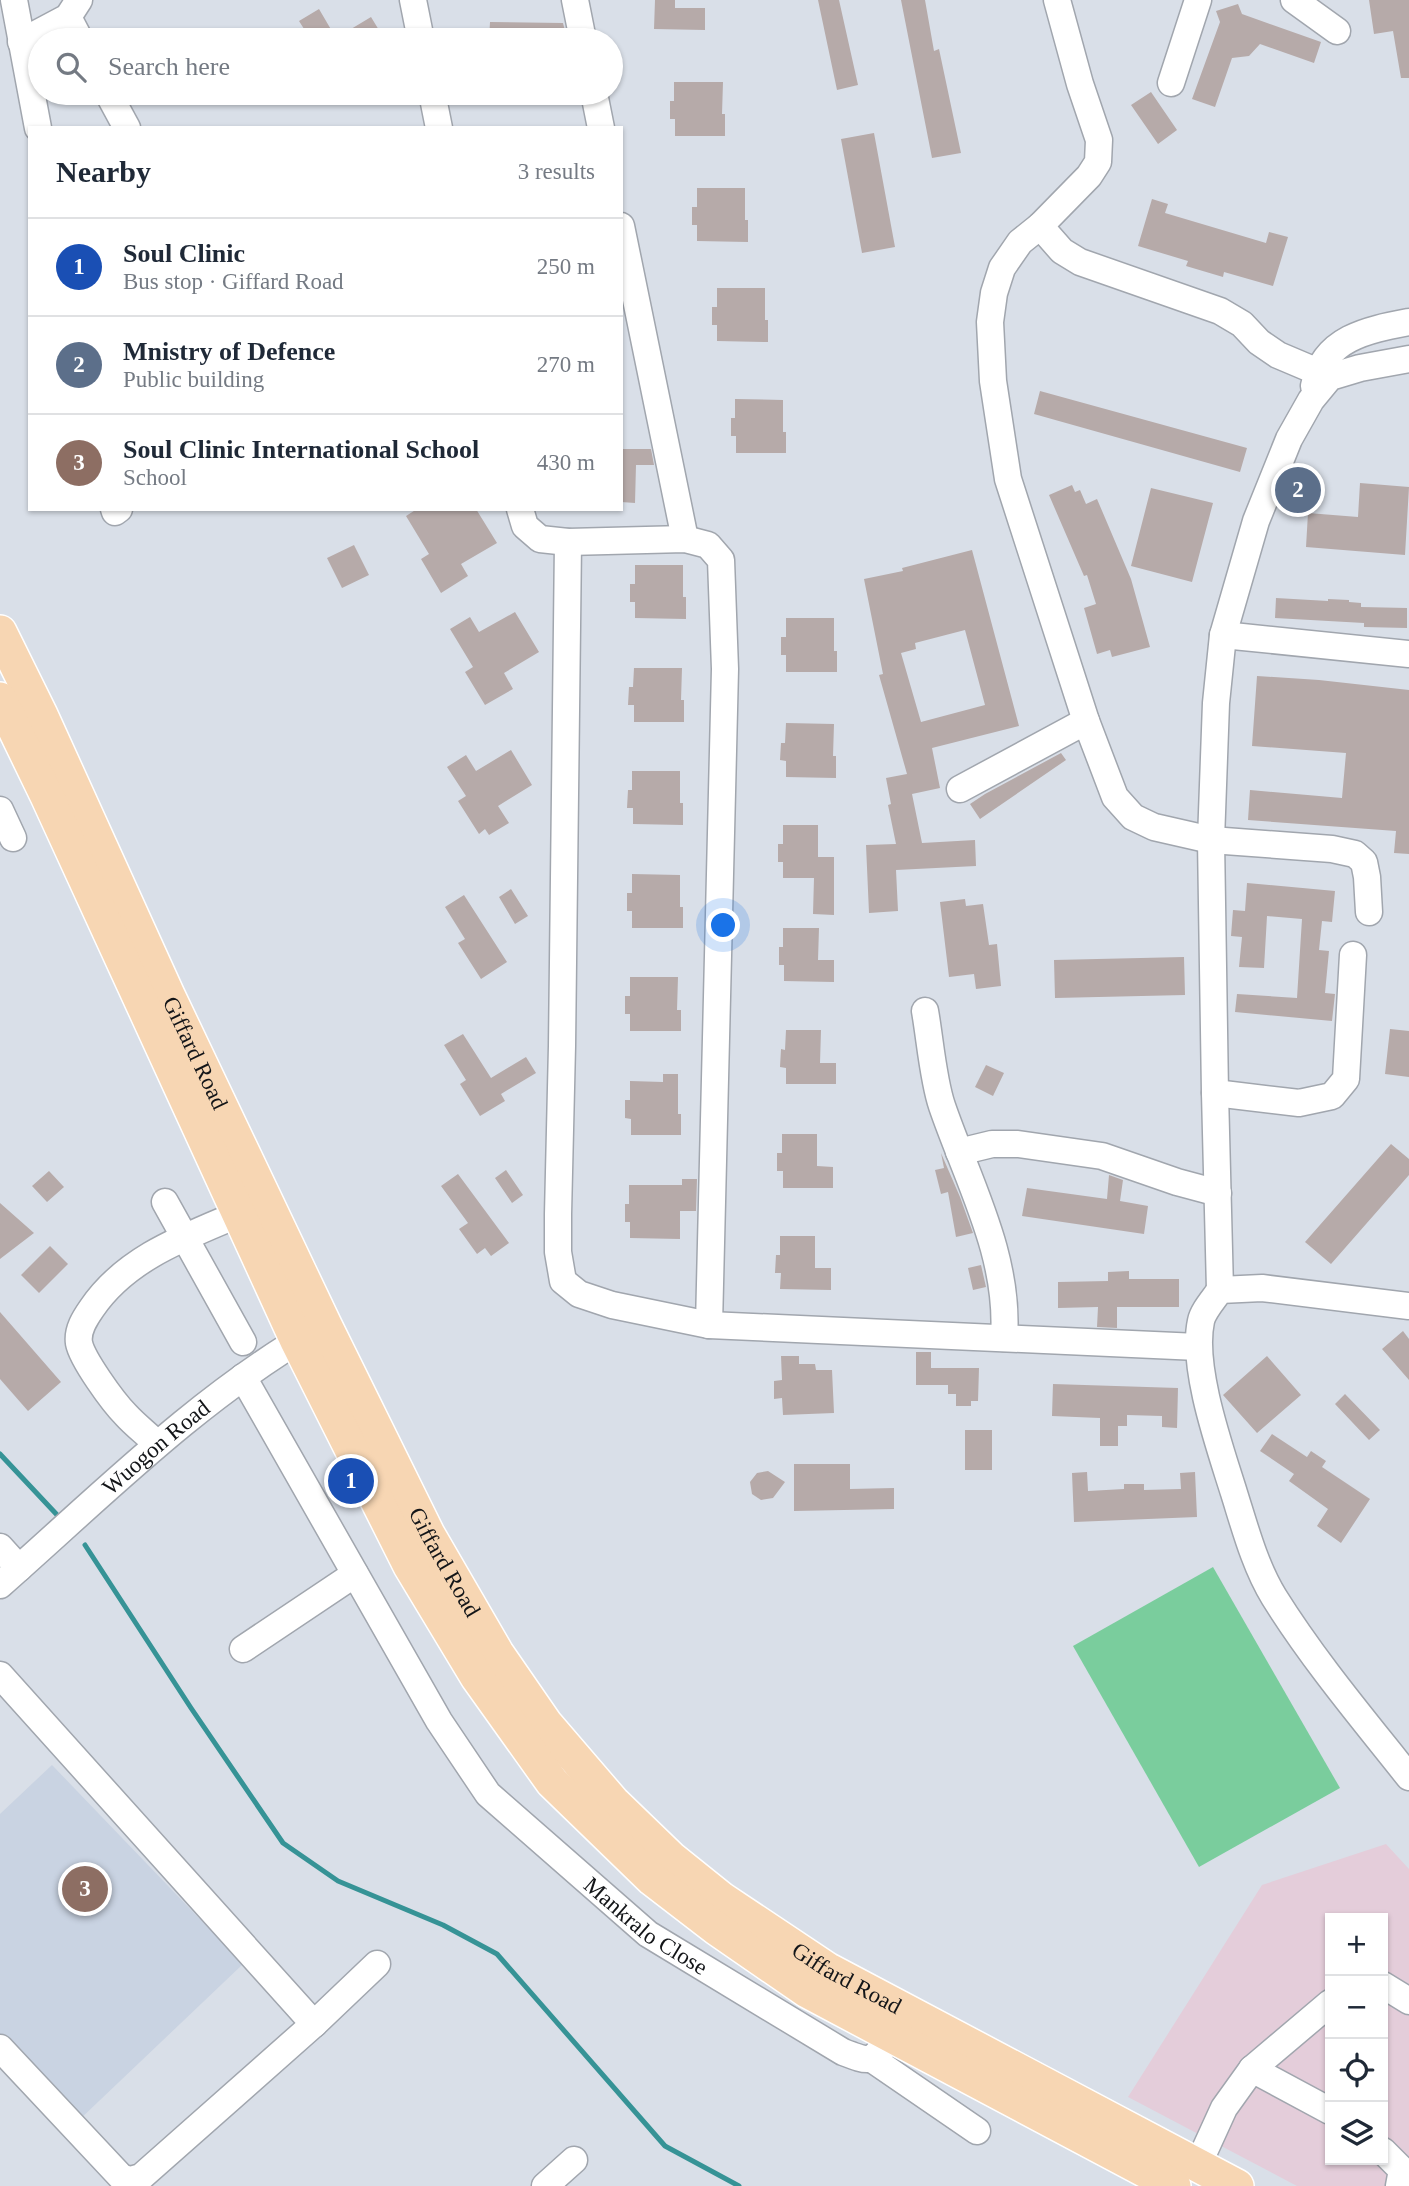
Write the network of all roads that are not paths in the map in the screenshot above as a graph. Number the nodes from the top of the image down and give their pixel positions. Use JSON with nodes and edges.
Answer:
{"nodes":[{"id":1,"x":14,"y":0,"type":"edge"},
{"id":2,"x":575,"y":0,"type":"edge"},
{"id":3,"x":1057,"y":0,"type":"edge"},
{"id":4,"x":1198,"y":0,"type":"edge"},
{"id":5,"x":1294,"y":0,"type":"edge"},
{"id":6,"x":418,"y":2,"type":"edge"},
{"id":7,"x":73,"y":8,"type":"edge"},
{"id":8,"x":42,"y":28,"type":"edge"},
{"id":9,"x":77,"y":28,"type":"edge"},
{"id":10,"x":420,"y":28,"type":"edge"},
{"id":11,"x":581,"y":28,"type":"edge"},
{"id":12,"x":1337,"y":31,"type":"dead end"},
{"id":13,"x":28,"y":37,"type":"edge"},
{"id":14,"x":21,"y":42,"type":"junction"},
{"id":15,"x":28,"y":77,"type":"edge"},
{"id":16,"x":1171,"y":83,"type":"dead end"},
{"id":17,"x":33,"y":105,"type":"edge"},
{"id":18,"x":115,"y":105,"type":"edge"},
{"id":19,"x":434,"y":105,"type":"edge"},
{"id":20,"x":596,"y":105,"type":"edge"},
{"id":21,"x":38,"y":126,"type":"edge"},
{"id":22,"x":126,"y":126,"type":"edge"},
{"id":23,"x":439,"y":126,"type":"edge"},
{"id":24,"x":601,"y":126,"type":"edge"},
{"id":25,"x":1040,"y":226,"type":"junction"},
{"id":26,"x":623,"y":236,"type":"edge"},
{"id":27,"x":1409,"y":322,"type":"edge"},
{"id":28,"x":1409,"y":359,"type":"edge"},
{"id":29,"x":1324,"y":374,"type":"junction"},
{"id":30,"x":521,"y":511,"type":"edge"},
{"id":31,"x":685,"y":539,"type":"junction"},
{"id":32,"x":568,"y":542,"type":"junction"},
{"id":33,"x":0,"y":632,"type":"edge"},
{"id":34,"x":1223,"y":635,"type":"junction"},
{"id":35,"x":1409,"y":654,"type":"edge"},
{"id":36,"x":0,"y":699,"type":"edge"},
{"id":37,"x":1086,"y":721,"type":"junction"},
{"id":38,"x":960,"y":789,"type":"dead end"},
{"id":39,"x":0,"y":810,"type":"edge"},
{"id":40,"x":13,"y":838,"type":"dead end"},
{"id":41,"x":1211,"y":840,"type":"junction"},
{"id":42,"x":1369,"y":912,"type":"dead end"},
{"id":43,"x":1353,"y":955,"type":"dead end"},
{"id":44,"x":925,"y":1011,"type":"dead end"},
{"id":45,"x":1215,"y":1093,"type":"junction"},
{"id":46,"x":960,"y":1152,"type":"junction"},
{"id":47,"x":1218,"y":1193,"type":"junction"},
{"id":48,"x":165,"y":1202,"type":"dead end"},
{"id":49,"x":239,"y":1214,"type":"junction"},
{"id":50,"x":186,"y":1237,"type":"junction"},
{"id":51,"x":1220,"y":1290,"type":"junction"},
{"id":52,"x":1409,"y":1306,"type":"edge"},
{"id":53,"x":709,"y":1325,"type":"junction"},
{"id":54,"x":311,"y":1333,"type":"junction"},
{"id":55,"x":1004,"y":1338,"type":"junction"},
{"id":56,"x":243,"y":1342,"type":"dead end"},
{"id":57,"x":1198,"y":1347,"type":"junction"},
{"id":58,"x":243,"y":1377,"type":"junction"},
{"id":59,"x":157,"y":1444,"type":"junction"},
{"id":60,"x":0,"y":1547,"type":"edge"},
{"id":61,"x":355,"y":1574,"type":"junction"},
{"id":62,"x":9,"y":1576,"type":"edge"},
{"id":63,"x":243,"y":1649,"type":"dead end"},
{"id":64,"x":0,"y":1675,"type":"edge"},
{"id":65,"x":1409,"y":1777,"type":"edge"},
{"id":66,"x":377,"y":1964,"type":"dead end"},
{"id":67,"x":1388,"y":1989,"type":"edge"},
{"id":68,"x":1409,"y":2001,"type":"edge"},
{"id":69,"x":1325,"y":2007,"type":"edge"},
{"id":70,"x":314,"y":2024,"type":"junction"},
{"id":71,"x":0,"y":2048,"type":"edge"},
{"id":72,"x":882,"y":2048,"type":"junction"},
{"id":73,"x":1252,"y":2069,"type":"junction"},
{"id":74,"x":1325,"y":2108,"type":"edge"},
{"id":75,"x":976,"y":2131,"type":"dead end"},
{"id":76,"x":1388,"y":2156,"type":"edge"},
{"id":77,"x":574,"y":2160,"type":"dead end"},
{"id":78,"x":1405,"y":2171,"type":"edge"},
{"id":79,"x":1186,"y":2175,"type":"edge"},
{"id":80,"x":545,"y":2186,"type":"edge"},
{"id":81,"x":1237,"y":2186,"type":"edge"}],
"edges":[{"from":1,"to":14,"type":"street"},
{"from":2,"to":11,"type":"street"},
{"from":3,"to":25,"type":"street"},
{"from":4,"to":16,"type":"street"},
{"from":5,"to":12,"type":"street"},
{"from":6,"to":10,"type":"street"},
{"from":7,"to":8,"type":"street"},
{"from":7,"to":9,"type":"street"},
{"from":13,"to":14,"type":"street"},
{"from":14,"to":15,"type":"street"},
{"from":17,"to":21,"type":"street"},
{"from":18,"to":22,"type":"street"},
{"from":19,"to":23,"type":"street"},
{"from":20,"to":24,"type":"street"},
{"from":25,"to":29,"type":"street"},
{"from":25,"to":37,"type":"street"},
{"from":26,"to":31,"type":"street"},
{"from":27,"to":29,"type":"street"},
{"from":28,"to":29,"type":"street"},
{"from":29,"to":34,"type":"street"},
{"from":30,"to":32,"type":"street"},
{"from":31,"to":32,"type":"street"},
{"from":31,"to":53,"type":"street"},
{"from":32,"to":53,"type":"street"},
{"from":33,"to":54,"type":"main road","name":"Giffard Road"},
{"from":34,"to":35,"type":"street"},
{"from":34,"to":41,"type":"street"},
{"from":36,"to":49,"type":"main road","name":"Giffard Road"},
{"from":37,"to":38,"type":"street"},
{"from":37,"to":41,"type":"street"},
{"from":39,"to":40,"type":"street"},
{"from":41,"to":42,"type":"street"},
{"from":41,"to":45,"type":"street"},
{"from":43,"to":45,"type":"street"},
{"from":44,"to":46,"type":"street"},
{"from":45,"to":47,"type":"street"},
{"from":46,"to":47,"type":"street"},
{"from":46,"to":55,"type":"street"},
{"from":47,"to":51,"type":"street"},
{"from":48,"to":50,"type":"street"},
{"from":49,"to":50,"type":"street"},
{"from":49,"to":54,"type":"main road","name":"Giffard Road"},
{"from":50,"to":56,"type":"street"},
{"from":50,"to":59,"type":"street"},
{"from":51,"to":52,"type":"street"},
{"from":51,"to":57,"type":"street"},
{"from":53,"to":55,"type":"street"},
{"from":54,"to":58,"type":"street","name":"Wuogon Road"},
{"from":54,"to":72,"type":"main road","name":"Giffard Road"},
{"from":54,"to":79,"type":"main road","name":"Giffard Road"},
{"from":55,"to":57,"type":"street"},
{"from":57,"to":65,"type":"street"},
{"from":58,"to":59,"type":"street","name":"Wuogon Road"},
{"from":58,"to":61,"type":"street","name":"Mankralo Close"},
{"from":59,"to":62,"type":"street","name":"Wuogon Road"},
{"from":60,"to":62,"type":"street"},
{"from":61,"to":63,"type":"street"},
{"from":61,"to":72,"type":"street","name":"Mankralo Close"},
{"from":64,"to":70,"type":"street"},
{"from":66,"to":70,"type":"street"},
{"from":67,"to":68,"type":"street"},
{"from":69,"to":73,"type":"street"},
{"from":70,"to":71,"type":"street"},
{"from":72,"to":75,"type":"street","name":"Mankralo Close"},
{"from":72,"to":79,"type":"main road","name":"Giffard Road"},
{"from":73,"to":74,"type":"street"},
{"from":73,"to":79,"type":"street"},
{"from":76,"to":78,"type":"street"},
{"from":77,"to":80,"type":"street"},
{"from":79,"to":81,"type":"main road","name":"Giffard Road"}]}
